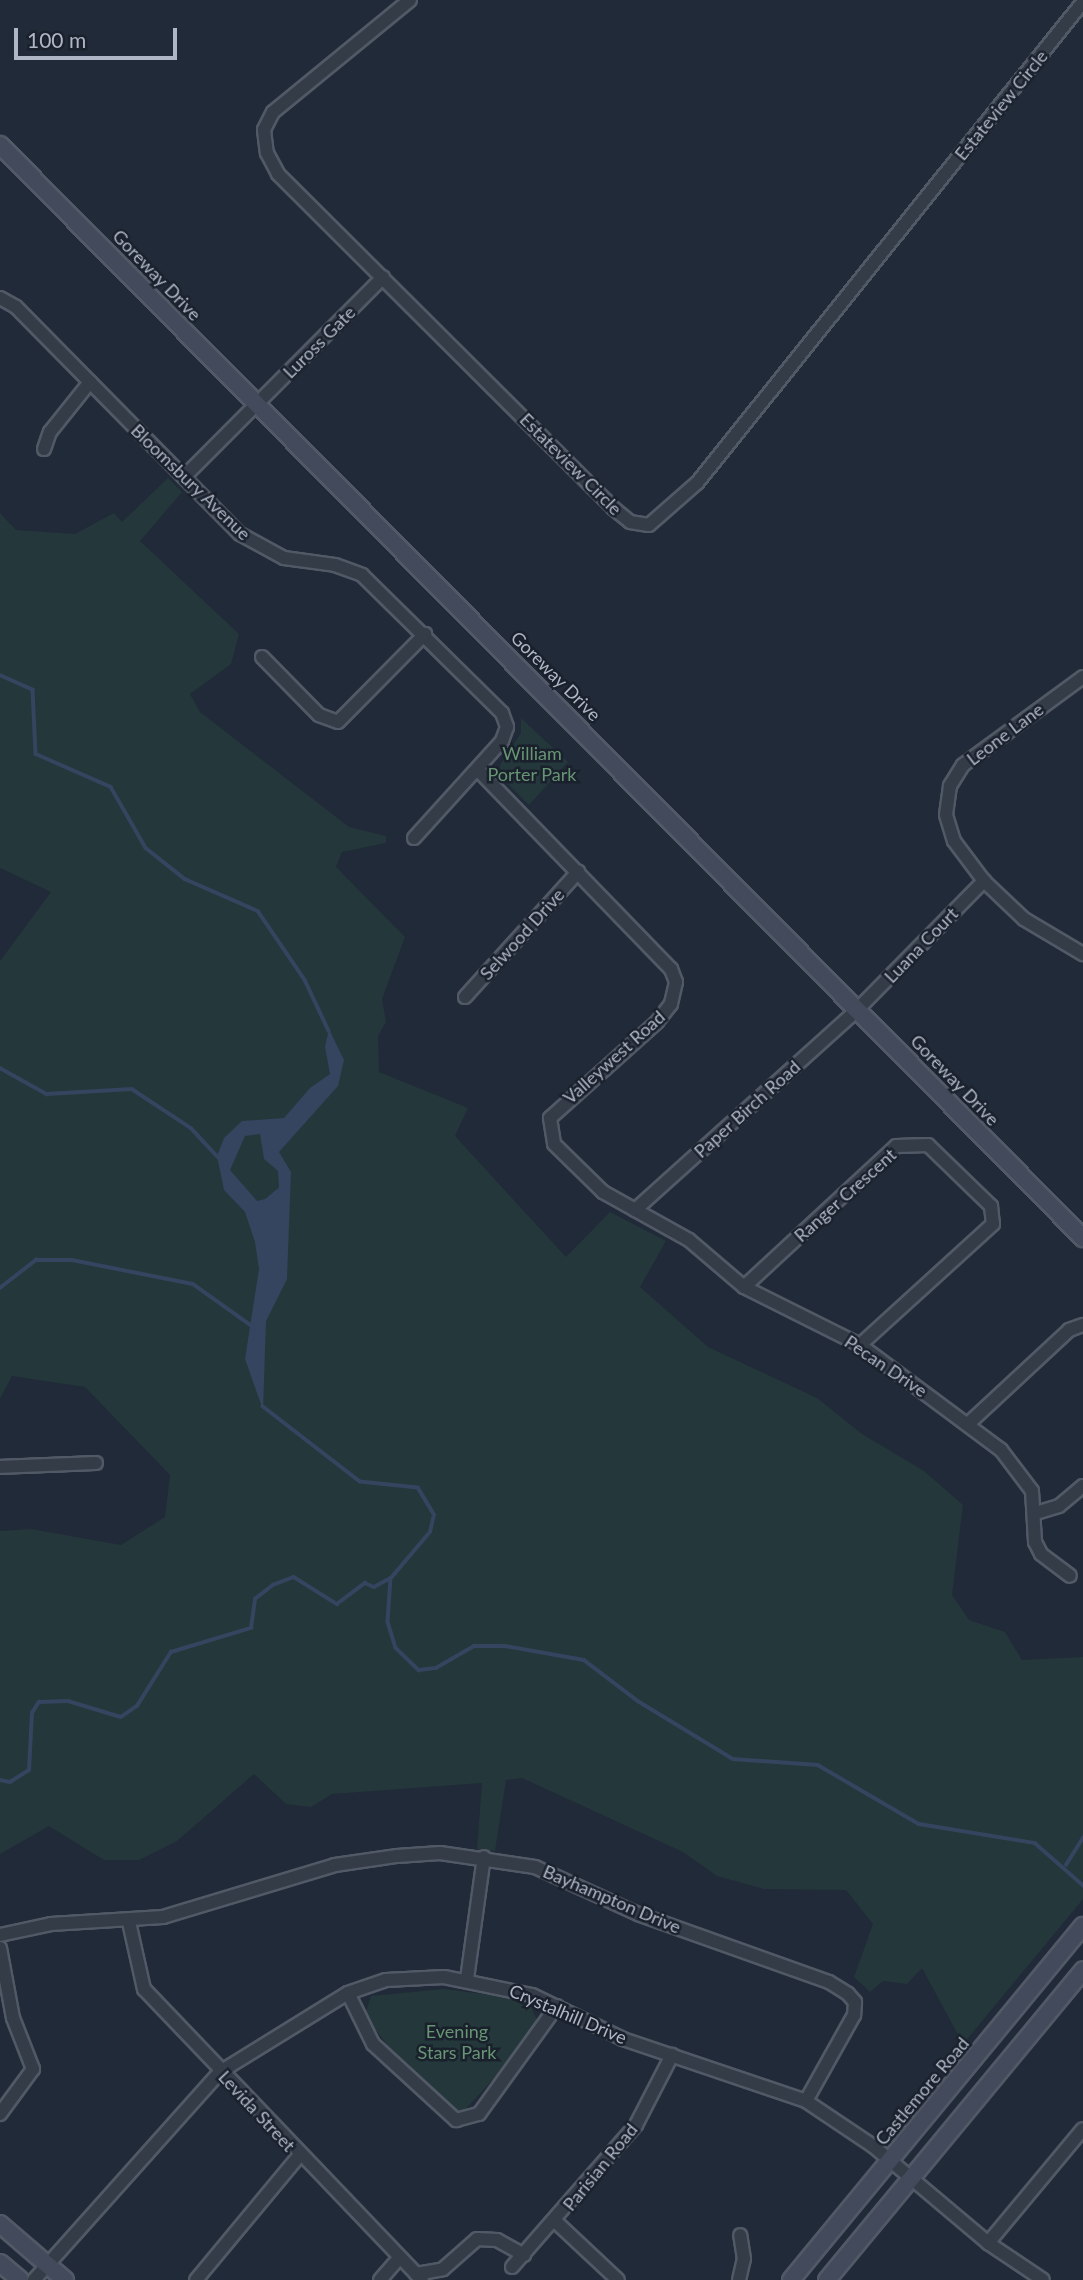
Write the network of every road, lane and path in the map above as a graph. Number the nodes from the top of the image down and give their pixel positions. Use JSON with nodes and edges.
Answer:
{"nodes":[{"id":1,"x":410,"y":0,"type":"edge"},
{"id":2,"x":1083,"y":2,"type":"edge"},
{"id":3,"x":0,"y":145,"type":"edge"},
{"id":4,"x":383,"y":277,"type":"junction"},
{"id":5,"x":0,"y":298,"type":"edge"},
{"id":6,"x":90,"y":382,"type":"junction"},
{"id":7,"x":254,"y":406,"type":"junction"},
{"id":8,"x":44,"y":449,"type":"dead end"},
{"id":9,"x":184,"y":477,"type":"junction"},
{"id":10,"x":425,"y":635,"type":"junction"},
{"id":11,"x":262,"y":657,"type":"dead end"},
{"id":12,"x":1083,"y":677,"type":"edge"},
{"id":13,"x":479,"y":771,"type":"junction"},
{"id":14,"x":414,"y":838,"type":"dead end"},
{"id":15,"x":578,"y":872,"type":"junction"},
{"id":16,"x":984,"y":881,"type":"junction"},
{"id":17,"x":1083,"y":954,"type":"edge"},
{"id":18,"x":465,"y":997,"type":"dead end"},
{"id":19,"x":858,"y":1009,"type":"junction"},
{"id":20,"x":635,"y":1210,"type":"junction"},
{"id":21,"x":1083,"y":1238,"type":"edge"},
{"id":22,"x":744,"y":1287,"type":"junction"},
{"id":23,"x":1083,"y":1325,"type":"edge"},
{"id":24,"x":860,"y":1345,"type":"junction"},
{"id":25,"x":968,"y":1424,"type":"junction"},
{"id":26,"x":96,"y":1463,"type":"dead end"},
{"id":27,"x":0,"y":1467,"type":"edge"},
{"id":28,"x":1083,"y":1486,"type":"edge"},
{"id":29,"x":1036,"y":1513,"type":"junction"},
{"id":30,"x":1070,"y":1576,"type":"dead end"},
{"id":31,"x":484,"y":1857,"type":"junction"},
{"id":32,"x":129,"y":1922,"type":"junction"},
{"id":33,"x":1079,"y":1931,"type":"edge"},
{"id":34,"x":0,"y":1935,"type":"edge"},
{"id":35,"x":0,"y":1948,"type":"edge"},
{"id":36,"x":1083,"y":1970,"type":"edge"},
{"id":37,"x":467,"y":1979,"type":"junction"},
{"id":38,"x":348,"y":1993,"type":"junction"},
{"id":39,"x":557,"y":2006,"type":"junction"},
{"id":40,"x":672,"y":2054,"type":"junction"},
{"id":41,"x":220,"y":2072,"type":"junction"},
{"id":42,"x":806,"y":2101,"type":"junction"},
{"id":43,"x":0,"y":2114,"type":"edge"},
{"id":44,"x":1083,"y":2129,"type":"edge"},
{"id":45,"x":299,"y":2156,"type":"junction"},
{"id":46,"x":890,"y":2160,"type":"junction"},
{"id":47,"x":912,"y":2178,"type":"junction"},
{"id":48,"x":555,"y":2221,"type":"junction"},
{"id":49,"x":0,"y":2224,"type":"edge"},
{"id":50,"x":740,"y":2235,"type":"dead end"},
{"id":51,"x":988,"y":2243,"type":"junction"},
{"id":52,"x":524,"y":2255,"type":"junction"},
{"id":53,"x":400,"y":2257,"type":"junction"},
{"id":54,"x":0,"y":2263,"type":"edge"},
{"id":55,"x":48,"y":2263,"type":"junction"},
{"id":56,"x":512,"y":2267,"type":"dead end"},
{"id":57,"x":419,"y":2277,"type":"edge"},
{"id":58,"x":20,"y":2280,"type":"edge"},
{"id":59,"x":34,"y":2280,"type":"edge"},
{"id":60,"x":65,"y":2280,"type":"edge"},
{"id":61,"x":196,"y":2280,"type":"edge"},
{"id":62,"x":380,"y":2280,"type":"edge"},
{"id":63,"x":618,"y":2280,"type":"edge"},
{"id":64,"x":739,"y":2280,"type":"edge"},
{"id":65,"x":791,"y":2280,"type":"edge"},
{"id":66,"x":827,"y":2280,"type":"edge"},
{"id":67,"x":1043,"y":2280,"type":"edge"}],
"edges":[{"from":1,"to":4,"type":"street","name":"Estateview Circle"},
{"from":2,"to":4,"type":"street","name":"Estateview Circle"},
{"from":3,"to":7,"type":"street","name":"Goreway Drive"},
{"from":4,"to":7,"type":"street","name":"Luross Gate"},
{"from":5,"to":6,"type":"street","name":"Bloomsbury Avenue"},
{"from":6,"to":8,"type":"street"},
{"from":6,"to":9,"type":"street","name":"Bloomsbury Avenue"},
{"from":7,"to":9,"type":"street","name":"Luross Gate"},
{"from":7,"to":19,"type":"street","name":"Goreway Drive"},
{"from":9,"to":10,"type":"street","name":"Bloomsbury Avenue"},
{"from":10,"to":11,"type":"street"},
{"from":10,"to":13,"type":"street","name":"Bloomsbury Avenue"},
{"from":12,"to":16,"type":"street","name":"Leone Lane"},
{"from":13,"to":14,"type":"street","name":"Bloomsbury Avenue"},
{"from":13,"to":15,"type":"street","name":"Valleywest Road"},
{"from":15,"to":18,"type":"street","name":"Selwood Drive"},
{"from":15,"to":20,"type":"street","name":"Valleywest Road"},
{"from":16,"to":17,"type":"street","name":"Leone Lane"},
{"from":16,"to":19,"type":"street","name":"Luana Court"},
{"from":19,"to":20,"type":"street","name":"Paper Birch Road"},
{"from":19,"to":21,"type":"street","name":"Goreway Drive"},
{"from":20,"to":22,"type":"street","name":"Pecan Drive"},
{"from":22,"to":24,"type":"street","name":"Pecan Drive"},
{"from":22,"to":24,"type":"street","name":"Ranger Crescent"},
{"from":23,"to":25,"type":"street"},
{"from":24,"to":25,"type":"street","name":"Pecan Drive"},
{"from":25,"to":29,"type":"street","name":"Pecan Drive"},
{"from":26,"to":27,"type":"street"},
{"from":28,"to":29,"type":"street"},
{"from":29,"to":30,"type":"street","name":"Pecan Drive"},
{"from":31,"to":32,"type":"street","name":"Bayhampton Drive"},
{"from":31,"to":37,"type":"street"},
{"from":31,"to":42,"type":"street","name":"Bayhampton Drive"},
{"from":32,"to":34,"type":"street","name":"Bayhampton Drive"},
{"from":32,"to":41,"type":"street","name":"Levida Street"},
{"from":33,"to":46,"type":"street","name":"Castlemore Road"},
{"from":35,"to":43,"type":"street"},
{"from":36,"to":47,"type":"street"},
{"from":37,"to":38,"type":"street","name":"Crystalhill Drive"},
{"from":37,"to":39,"type":"street","name":"Crystalhill Drive"},
{"from":38,"to":39,"type":"street"},
{"from":38,"to":41,"type":"street","name":"Crystalhill Drive"},
{"from":39,"to":40,"type":"street","name":"Crystalhill Drive"},
{"from":40,"to":42,"type":"street","name":"Crystalhill Drive"},
{"from":40,"to":48,"type":"street","name":"Parisian Road"},
{"from":41,"to":45,"type":"street","name":"Levida Street"},
{"from":41,"to":55,"type":"street","name":"Crystalhill Drive"},
{"from":42,"to":46,"type":"street","name":"Crystalhill Drive"},
{"from":44,"to":51,"type":"street"},
{"from":45,"to":53,"type":"street","name":"Levida Street"},
{"from":45,"to":61,"type":"street"},
{"from":46,"to":47,"type":"street","name":"Crystalhill Drive"},
{"from":46,"to":65,"type":"street","name":"Castlemore Road"},
{"from":47,"to":51,"type":"street","name":"Crystalhill Drive"},
{"from":47,"to":66,"type":"street"},
{"from":48,"to":52,"type":"street","name":"Parisian Road"},
{"from":48,"to":63,"type":"street"},
{"from":49,"to":55,"type":"street"},
{"from":50,"to":64,"type":"street"},
{"from":51,"to":67,"type":"street","name":"Crystalhill Drive"},
{"from":52,"to":56,"type":"street","name":"Parisian Road"},
{"from":52,"to":57,"type":"street"},
{"from":53,"to":57,"type":"street","name":"Levida Street"},
{"from":53,"to":62,"type":"street"},
{"from":54,"to":58,"type":"street"},
{"from":55,"to":59,"type":"street","name":"Crystalhill Drive"},
{"from":55,"to":60,"type":"street"}]}
